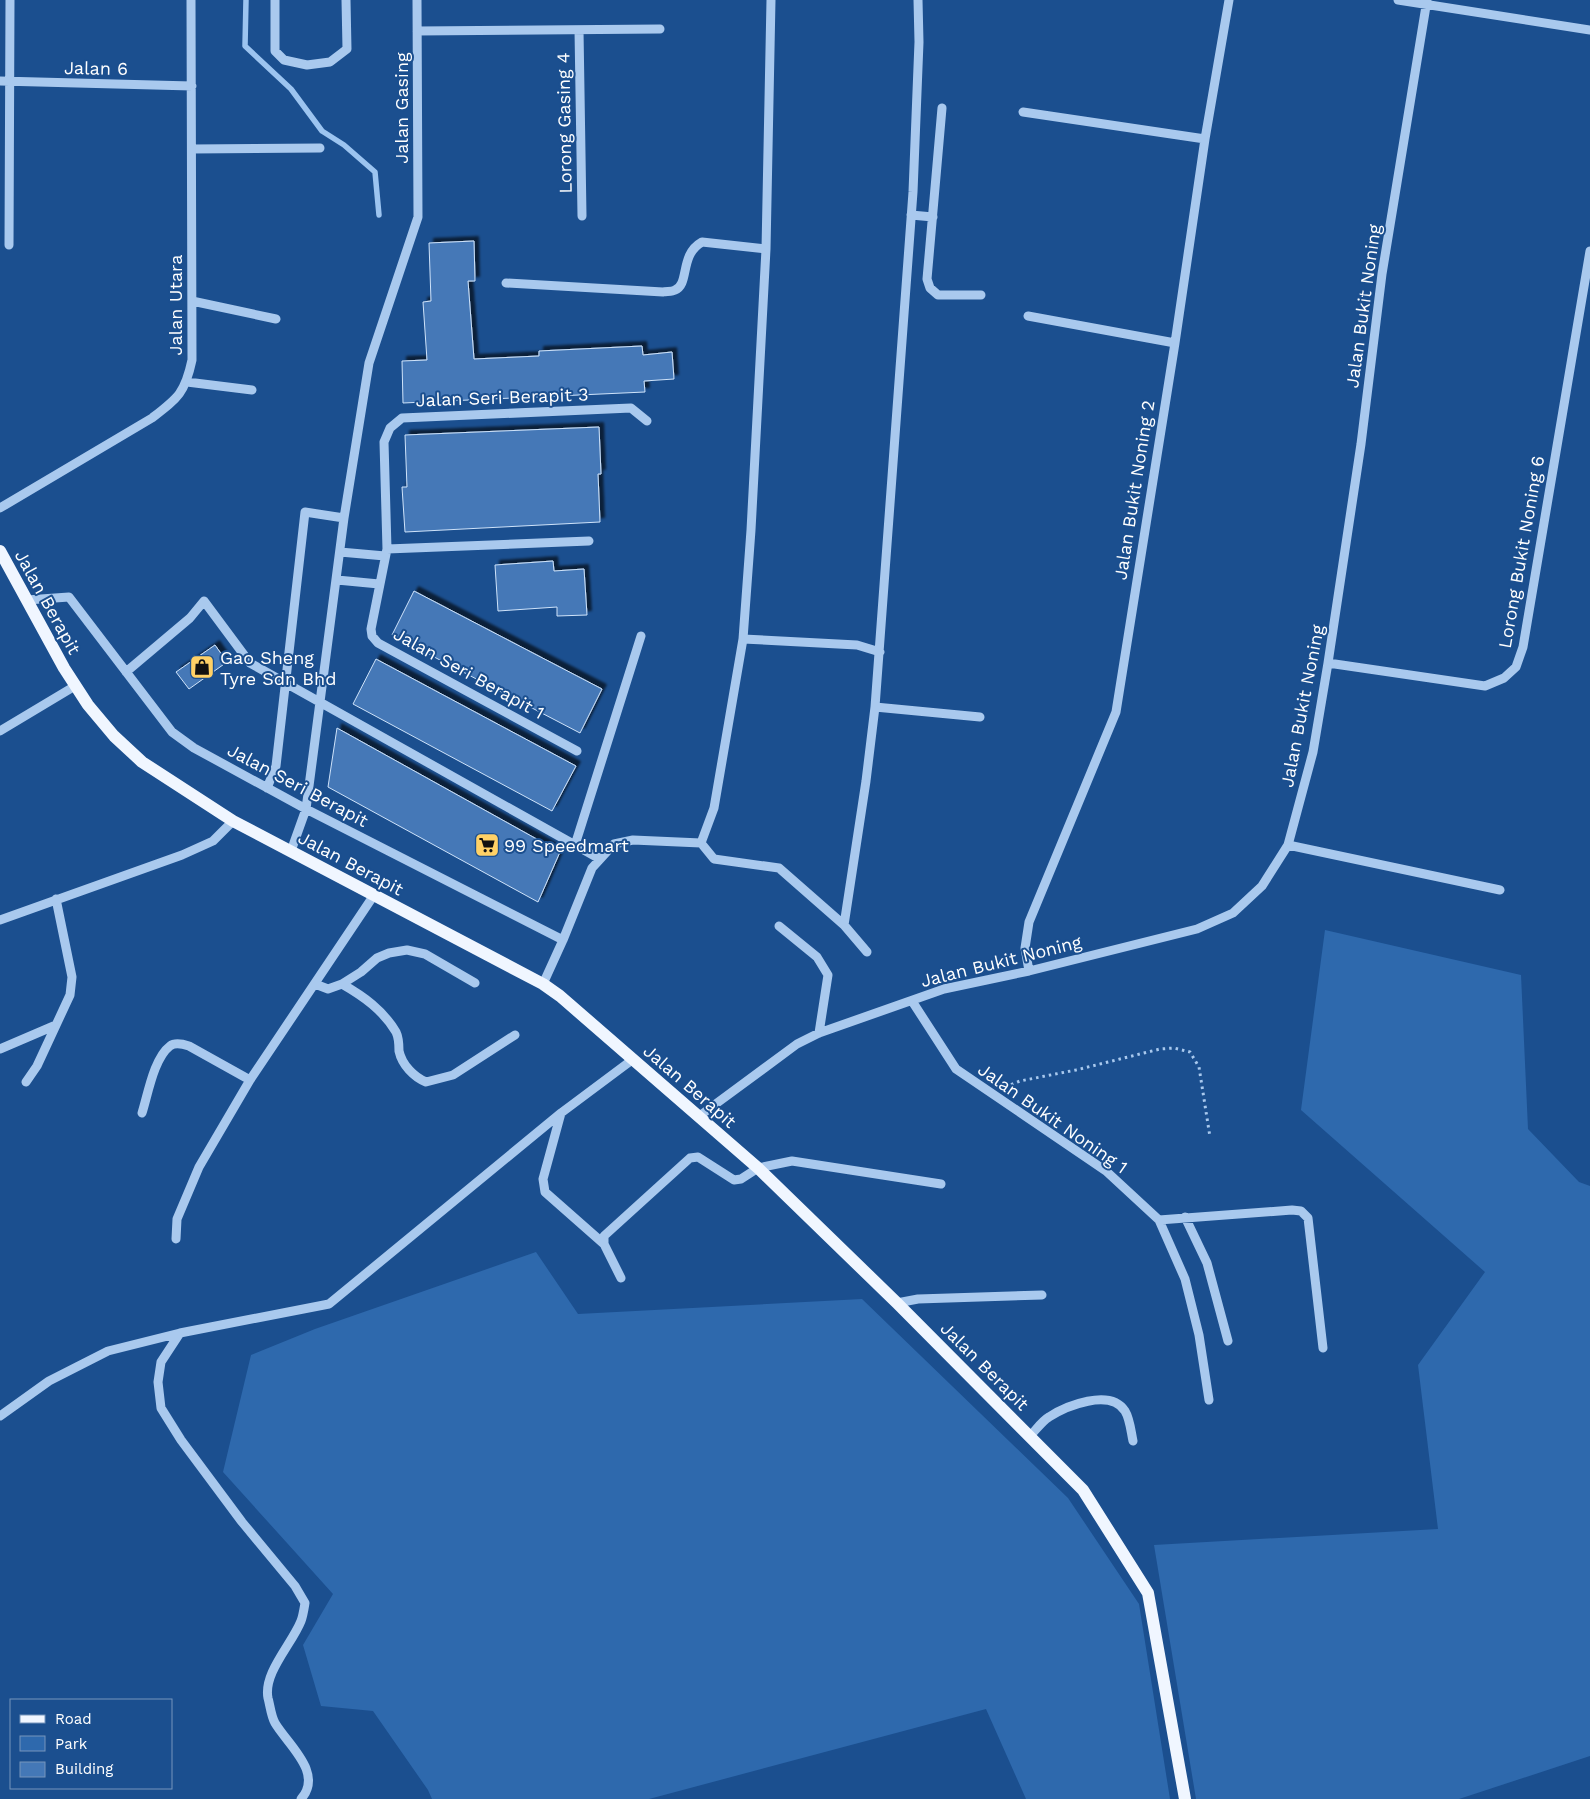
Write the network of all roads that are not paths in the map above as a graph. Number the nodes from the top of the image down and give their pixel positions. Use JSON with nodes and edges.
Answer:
{"nodes":[{"id":1,"x":10,"y":0,"type":"edge"},
{"id":2,"x":191,"y":0,"type":"edge"},
{"id":3,"x":275,"y":0,"type":"edge"},
{"id":4,"x":346,"y":0,"type":"edge"},
{"id":5,"x":417,"y":0,"type":"edge"},
{"id":6,"x":771,"y":0,"type":"edge"},
{"id":7,"x":918,"y":0,"type":"edge"},
{"id":8,"x":1229,"y":0,"type":"edge"},
{"id":9,"x":1398,"y":0,"type":"edge"},
{"id":10,"x":1426,"y":2,"type":"edge"},
{"id":11,"x":660,"y":29,"type":"dead end"},
{"id":12,"x":579,"y":30,"type":"junction"},
{"id":13,"x":1590,"y":30,"type":"edge"},
{"id":14,"x":417,"y":31,"type":"junction"},
{"id":15,"x":0,"y":81,"type":"edge"},
{"id":16,"x":10,"y":82,"type":"junction"},
{"id":17,"x":192,"y":86,"type":"junction"},
{"id":18,"x":942,"y":108,"type":"dead end"},
{"id":19,"x":1024,"y":112,"type":"dead end"},
{"id":20,"x":1205,"y":139,"type":"junction"},
{"id":21,"x":320,"y":148,"type":"dead end"},
{"id":22,"x":192,"y":149,"type":"junction"},
{"id":23,"x":911,"y":215,"type":"junction"},
{"id":24,"x":582,"y":216,"type":"dead end"},
{"id":25,"x":933,"y":217,"type":"junction"},
{"id":26,"x":9,"y":245,"type":"dead end"},
{"id":27,"x":766,"y":249,"type":"junction"},
{"id":28,"x":1590,"y":251,"type":"edge"},
{"id":29,"x":506,"y":283,"type":"dead end"},
{"id":30,"x":981,"y":295,"type":"dead end"},
{"id":31,"x":192,"y":301,"type":"junction"},
{"id":32,"x":1028,"y":316,"type":"dead end"},
{"id":33,"x":276,"y":319,"type":"dead end"},
{"id":34,"x":1175,"y":343,"type":"junction"},
{"id":35,"x":187,"y":382,"type":"junction"},
{"id":36,"x":252,"y":390,"type":"dead end"},
{"id":37,"x":647,"y":421,"type":"dead end"},
{"id":38,"x":0,"y":508,"type":"edge"},
{"id":39,"x":344,"y":518,"type":"junction"},
{"id":40,"x":588,"y":541,"type":"dead end"},
{"id":41,"x":0,"y":551,"type":"edge"},
{"id":42,"x":340,"y":552,"type":"junction"},
{"id":43,"x":386,"y":553,"type":"junction"},
{"id":44,"x":336,"y":580,"type":"junction"},
{"id":45,"x":379,"y":584,"type":"junction"},
{"id":46,"x":26,"y":600,"type":"junction"},
{"id":47,"x":641,"y":636,"type":"dead end"},
{"id":48,"x":743,"y":639,"type":"junction"},
{"id":49,"x":880,"y":652,"type":"junction"},
{"id":50,"x":1328,"y":663,"type":"junction"},
{"id":51,"x":126,"y":672,"type":"junction"},
{"id":52,"x":286,"y":683,"type":"junction"},
{"id":53,"x":76,"y":686,"type":"junction"},
{"id":54,"x":321,"y":703,"type":"junction"},
{"id":55,"x":875,"y":707,"type":"junction"},
{"id":56,"x":980,"y":717,"type":"dead end"},
{"id":57,"x":0,"y":731,"type":"edge"},
{"id":58,"x":577,"y":751,"type":"dead end"},
{"id":59,"x":267,"y":788,"type":"junction"},
{"id":60,"x":306,"y":810,"type":"junction"},
{"id":61,"x":233,"y":821,"type":"junction"},
{"id":62,"x":701,"y":842,"type":"junction"},
{"id":63,"x":575,"y":845,"type":"junction"},
{"id":64,"x":1288,"y":845,"type":"junction"},
{"id":65,"x":291,"y":850,"type":"junction"},
{"id":66,"x":600,"y":859,"type":"junction"},
{"id":67,"x":1500,"y":890,"type":"dead end"},
{"id":68,"x":374,"y":895,"type":"junction"},
{"id":69,"x":56,"y":899,"type":"junction"},
{"id":70,"x":0,"y":920,"type":"edge"},
{"id":71,"x":844,"y":925,"type":"junction"},
{"id":72,"x":779,"y":926,"type":"dead end"},
{"id":73,"x":563,"y":940,"type":"junction"},
{"id":74,"x":867,"y":952,"type":"dead end"},
{"id":75,"x":1029,"y":971,"type":"junction"},
{"id":76,"x":475,"y":983,"type":"dead end"},
{"id":77,"x":315,"y":984,"type":"junction"},
{"id":78,"x":342,"y":984,"type":"junction"},
{"id":79,"x":543,"y":984,"type":"junction"},
{"id":80,"x":912,"y":1001,"type":"junction"},
{"id":81,"x":56,"y":1025,"type":"junction"},
{"id":82,"x":819,"y":1033,"type":"junction"},
{"id":83,"x":515,"y":1035,"type":"dead end"},
{"id":84,"x":0,"y":1049,"type":"edge"},
{"id":85,"x":632,"y":1060,"type":"junction"},
{"id":86,"x":250,"y":1080,"type":"junction"},
{"id":87,"x":26,"y":1082,"type":"dead end"},
{"id":88,"x":142,"y":1113,"type":"dead end"},
{"id":89,"x":561,"y":1113,"type":"junction"},
{"id":90,"x":698,"y":1117,"type":"junction"},
{"id":91,"x":758,"y":1168,"type":"junction"},
{"id":92,"x":941,"y":1184,"type":"dead end"},
{"id":93,"x":1185,"y":1217,"type":"junction"},
{"id":94,"x":1159,"y":1220,"type":"junction"},
{"id":95,"x":176,"y":1238,"type":"dead end"},
{"id":96,"x":604,"y":1244,"type":"junction"},
{"id":97,"x":621,"y":1278,"type":"dead end"},
{"id":98,"x":1042,"y":1295,"type":"dead end"},
{"id":99,"x":897,"y":1303,"type":"junction"},
{"id":100,"x":180,"y":1333,"type":"junction"},
{"id":101,"x":1228,"y":1341,"type":"dead end"},
{"id":102,"x":1323,"y":1348,"type":"dead end"},
{"id":103,"x":1210,"y":1400,"type":"dead end"},
{"id":104,"x":0,"y":1416,"type":"edge"},
{"id":105,"x":1030,"y":1436,"type":"junction"},
{"id":106,"x":1134,"y":1441,"type":"dead end"},
{"id":107,"x":301,"y":1799,"type":"edge"},
{"id":108,"x":1185,"y":1799,"type":"edge"}],
"edges":[{"from":1,"to":16,"type":"street"},
{"from":2,"to":17,"type":"street","name":"Jalan Utara"},
{"from":3,"to":4,"type":"street"},
{"from":5,"to":14,"type":"street","name":"Jalan Gasing"},
{"from":6,"to":27,"type":"street"},
{"from":7,"to":23,"type":"street"},
{"from":8,"to":20,"type":"street","name":"Jalan Bukit Noning 2"},
{"from":9,"to":10,"type":"street"},
{"from":10,"to":13,"type":"street"},
{"from":10,"to":50,"type":"street","name":"Jalan Bukit Noning"},
{"from":11,"to":12,"type":"street"},
{"from":12,"to":14,"type":"street"},
{"from":12,"to":24,"type":"street","name":"Lorong Gasing 4"},
{"from":14,"to":39,"type":"street","name":"Jalan Gasing"},
{"from":15,"to":16,"type":"street","name":"Jalan 6"},
{"from":16,"to":17,"type":"street","name":"Jalan 6"},
{"from":16,"to":26,"type":"street"},
{"from":17,"to":22,"type":"street","name":"Jalan Utara"},
{"from":18,"to":25,"type":"street"},
{"from":19,"to":20,"type":"street"},
{"from":20,"to":34,"type":"street","name":"Jalan Bukit Noning 2"},
{"from":21,"to":22,"type":"street"},
{"from":22,"to":31,"type":"street","name":"Jalan Utara"},
{"from":23,"to":25,"type":"street"},
{"from":23,"to":49,"type":"street"},
{"from":25,"to":30,"type":"street"},
{"from":27,"to":29,"type":"street"},
{"from":27,"to":48,"type":"street"},
{"from":28,"to":50,"type":"street","name":"Lorong Bukit Noning 6"},
{"from":31,"to":33,"type":"street"},
{"from":31,"to":35,"type":"street","name":"Jalan Utara"},
{"from":32,"to":34,"type":"street"},
{"from":34,"to":75,"type":"street","name":"Jalan Bukit Noning 2"},
{"from":35,"to":36,"type":"street"},
{"from":35,"to":38,"type":"street","name":"Jalan Utara"},
{"from":37,"to":43,"type":"street","name":"Jalan Seri Berapit 3"},
{"from":39,"to":42,"type":"street","name":"Jalan Gasing"},
{"from":39,"to":52,"type":"street"},
{"from":40,"to":43,"type":"street"},
{"from":41,"to":46,"type":"main road","name":"Jalan Berapit"},
{"from":42,"to":43,"type":"street"},
{"from":42,"to":44,"type":"street","name":"Jalan Gasing"},
{"from":43,"to":45,"type":"street","name":"Jalan Seri Berapit 1"},
{"from":44,"to":45,"type":"street"},
{"from":44,"to":54,"type":"street","name":"Jalan Gasing"},
{"from":45,"to":58,"type":"street","name":"Jalan Seri Berapit 1"},
{"from":46,"to":51,"type":"street","name":"Jalan Seri Berapit"},
{"from":46,"to":53,"type":"main road","name":"Jalan Berapit"},
{"from":47,"to":63,"type":"street"},
{"from":48,"to":49,"type":"street"},
{"from":48,"to":62,"type":"street"},
{"from":49,"to":55,"type":"street"},
{"from":50,"to":64,"type":"street","name":"Jalan Bukit Noning"},
{"from":51,"to":52,"type":"street"},
{"from":51,"to":59,"type":"street","name":"Jalan Seri Berapit"},
{"from":52,"to":54,"type":"street"},
{"from":52,"to":59,"type":"street"},
{"from":53,"to":57,"type":"street"},
{"from":53,"to":61,"type":"main road","name":"Jalan Berapit"},
{"from":54,"to":60,"type":"street","name":"Jalan Gasing"},
{"from":54,"to":63,"type":"street"},
{"from":55,"to":56,"type":"street"},
{"from":55,"to":71,"type":"street"},
{"from":59,"to":60,"type":"street","name":"Jalan Seri Berapit"},
{"from":60,"to":65,"type":"street","name":"Jalan Gasing"},
{"from":60,"to":73,"type":"street","name":"Jalan Seri Berapit"},
{"from":61,"to":65,"type":"main road","name":"Jalan Berapit"},
{"from":61,"to":69,"type":"street"},
{"from":62,"to":66,"type":"street"},
{"from":62,"to":71,"type":"street"},
{"from":63,"to":66,"type":"street"},
{"from":64,"to":67,"type":"street"},
{"from":64,"to":75,"type":"street","name":"Jalan Bukit Noning"},
{"from":65,"to":68,"type":"main road","name":"Jalan Berapit"},
{"from":66,"to":73,"type":"street"},
{"from":68,"to":77,"type":"street"},
{"from":68,"to":79,"type":"main road","name":"Jalan Berapit"},
{"from":69,"to":70,"type":"street"},
{"from":69,"to":81,"type":"street"},
{"from":71,"to":74,"type":"street"},
{"from":72,"to":82,"type":"street"},
{"from":73,"to":79,"type":"street"},
{"from":75,"to":80,"type":"street","name":"Jalan Bukit Noning"},
{"from":76,"to":78,"type":"street"},
{"from":77,"to":78,"type":"street"},
{"from":77,"to":86,"type":"street"},
{"from":78,"to":83,"type":"street"},
{"from":79,"to":85,"type":"main road","name":"Jalan Berapit"},
{"from":80,"to":82,"type":"street","name":"Jalan Bukit Noning"},
{"from":80,"to":94,"type":"street","name":"Jalan Bukit Noning 1"},
{"from":81,"to":84,"type":"street"},
{"from":81,"to":87,"type":"street"},
{"from":82,"to":90,"type":"street","name":"Jalan Bukit Noning"},
{"from":85,"to":89,"type":"street"},
{"from":85,"to":90,"type":"main road","name":"Jalan Berapit"},
{"from":86,"to":88,"type":"street"},
{"from":86,"to":95,"type":"street"},
{"from":89,"to":96,"type":"street"},
{"from":89,"to":100,"type":"street"},
{"from":90,"to":91,"type":"main road","name":"Jalan Berapit"},
{"from":91,"to":92,"type":"street"},
{"from":91,"to":96,"type":"street"},
{"from":91,"to":99,"type":"main road","name":"Jalan Berapit"},
{"from":93,"to":94,"type":"street"},
{"from":93,"to":101,"type":"street"},
{"from":93,"to":102,"type":"street"},
{"from":94,"to":103,"type":"street"},
{"from":96,"to":97,"type":"street"},
{"from":98,"to":99,"type":"street"},
{"from":99,"to":105,"type":"main road","name":"Jalan Berapit"},
{"from":100,"to":104,"type":"street"},
{"from":100,"to":107,"type":"street"},
{"from":105,"to":106,"type":"street"},
{"from":105,"to":108,"type":"main road","name":"Jalan Berapit"}]}
